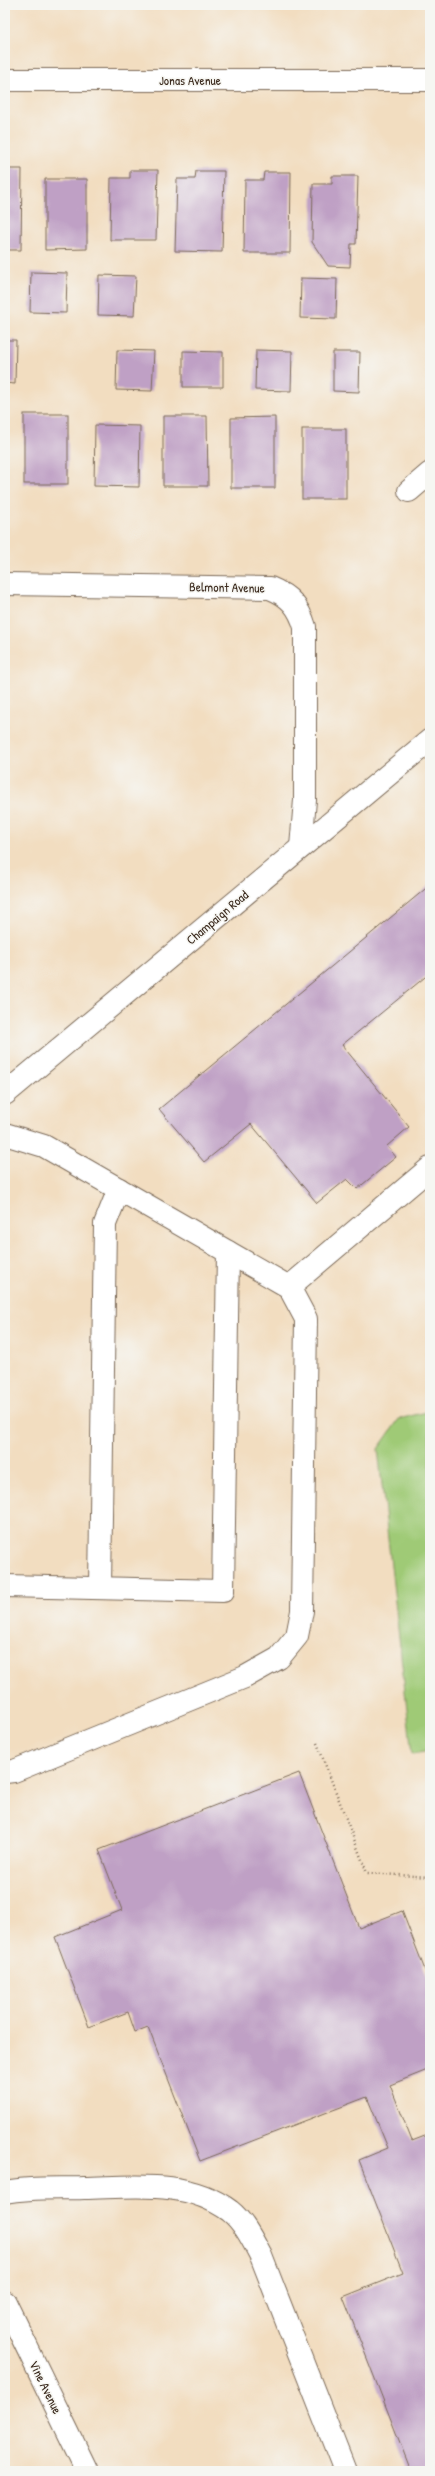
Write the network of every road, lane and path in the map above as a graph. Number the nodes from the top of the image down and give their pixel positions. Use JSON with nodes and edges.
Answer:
{"nodes":[{"id":1,"x":5,"y":80,"type":"edge"},
{"id":2,"x":430,"y":80,"type":"edge"},
{"id":3,"x":430,"y":473,"type":"edge"},
{"id":4,"x":408,"y":491,"type":"dead end"},
{"id":5,"x":5,"y":584,"type":"edge"},
{"id":6,"x":430,"y":740,"type":"edge"},
{"id":7,"x":301,"y":847,"type":"junction"},
{"id":8,"x":5,"y":1094,"type":"edge"},
{"id":9,"x":5,"y":1134,"type":"edge"},
{"id":10,"x":430,"y":1168,"type":"edge"},
{"id":11,"x":119,"y":1189,"type":"junction"},
{"id":12,"x":228,"y":1252,"type":"junction"},
{"id":13,"x":289,"y":1287,"type":"junction"},
{"id":14,"x":5,"y":1586,"type":"edge"},
{"id":15,"x":100,"y":1588,"type":"junction"},
{"id":16,"x":317,"y":1743,"type":"dead end"},
{"id":17,"x":5,"y":1772,"type":"edge"},
{"id":18,"x":430,"y":1877,"type":"edge"},
{"id":19,"x":5,"y":2192,"type":"edge"},
{"id":20,"x":5,"y":2302,"type":"edge"},
{"id":21,"x":87,"y":2471,"type":"edge"},
{"id":22,"x":345,"y":2471,"type":"edge"}],
"edges":[{"from":1,"to":2,"type":"street","name":"Jonas Avenue"},
{"from":3,"to":4,"type":"street"},
{"from":5,"to":7,"type":"street","name":"Belmont Avenue"},
{"from":6,"to":7,"type":"street","name":"Champaign Road"},
{"from":7,"to":8,"type":"street","name":"Champaign Road"},
{"from":9,"to":11,"type":"street"},
{"from":10,"to":13,"type":"street"},
{"from":11,"to":12,"type":"street"},
{"from":11,"to":15,"type":"street"},
{"from":12,"to":13,"type":"street"},
{"from":12,"to":15,"type":"street"},
{"from":13,"to":17,"type":"street"},
{"from":14,"to":15,"type":"street"},
{"from":16,"to":18,"type":"path"},
{"from":19,"to":22,"type":"street"},
{"from":20,"to":21,"type":"street","name":"Vine Avenue"}]}
